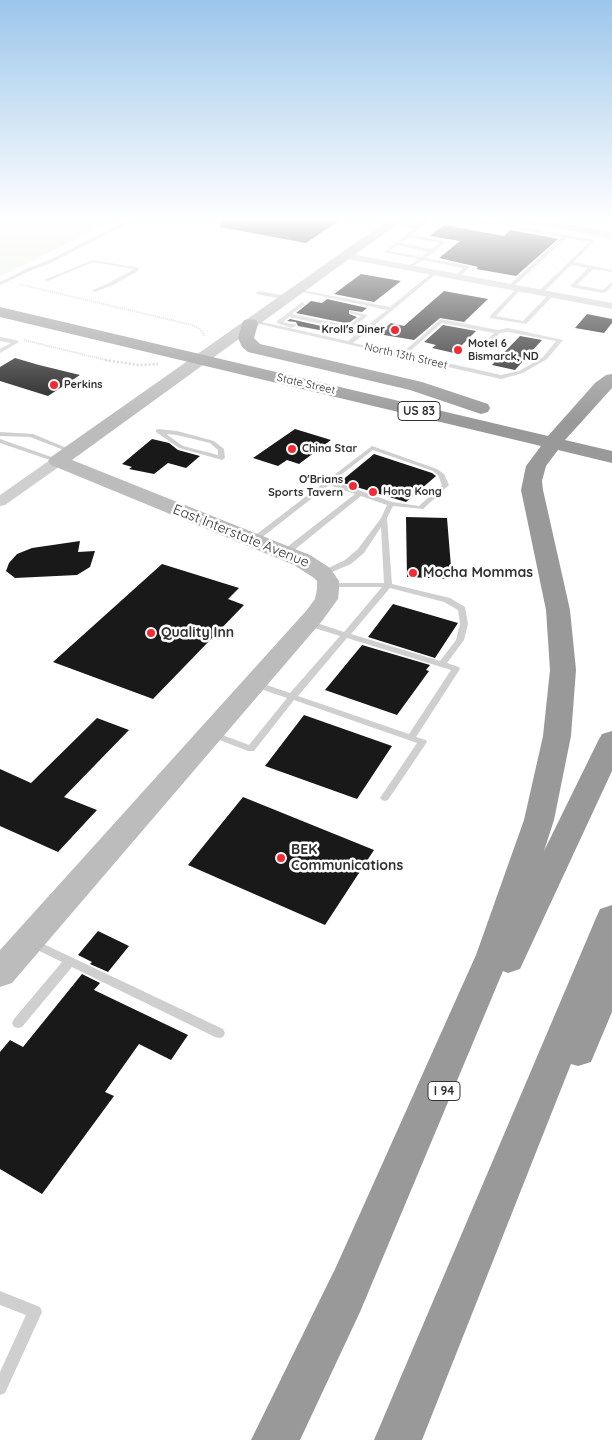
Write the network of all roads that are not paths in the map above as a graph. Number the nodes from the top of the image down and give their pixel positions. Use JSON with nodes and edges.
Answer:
{"nodes":[{"id":1,"x":102,"y":287,"type":"edge"},
{"id":2,"x":309,"y":287,"type":"edge"},
{"id":3,"x":418,"y":287,"type":"edge"},
{"id":4,"x":510,"y":287,"type":"edge"},
{"id":5,"x":546,"y":287,"type":"edge"},
{"id":6,"x":579,"y":287,"type":"edge"},
{"id":7,"x":608,"y":287,"type":"edge"},
{"id":8,"x":514,"y":288,"type":"junction"},
{"id":9,"x":95,"y":291,"type":"dead end"},
{"id":10,"x":18,"y":292,"type":"road end"},
{"id":11,"x":259,"y":293,"type":"dead end"},
{"id":12,"x":540,"y":293,"type":"junction"},
{"id":13,"x":0,"y":296,"type":"edge"},
{"id":14,"x":551,"y":296,"type":"junction"},
{"id":15,"x":309,"y":303,"type":"dead end"},
{"id":16,"x":289,"y":304,"type":"junction"},
{"id":17,"x":0,"y":305,"type":"edge"},
{"id":18,"x":612,"y":306,"type":"edge"},
{"id":19,"x":392,"y":309,"type":"junction"},
{"id":20,"x":0,"y":312,"type":"edge"},
{"id":21,"x":352,"y":312,"type":"dead end"},
{"id":22,"x":251,"y":323,"type":"junction"},
{"id":23,"x":295,"y":324,"type":"junction"},
{"id":24,"x":306,"y":324,"type":"junction"},
{"id":25,"x":126,"y":326,"type":"dead end"},
{"id":26,"x":315,"y":326,"type":"junction"},
{"id":27,"x":327,"y":329,"type":"junction"},
{"id":28,"x":340,"y":331,"type":"junction"},
{"id":29,"x":498,"y":332,"type":"junction"},
{"id":30,"x":0,"y":339,"type":"edge"},
{"id":31,"x":349,"y":344,"type":"junction"},
{"id":32,"x":205,"y":345,"type":"junction"},
{"id":33,"x":483,"y":347,"type":"dead end"},
{"id":34,"x":0,"y":351,"type":"edge"},
{"id":35,"x":402,"y":355,"type":"junction"},
{"id":36,"x":244,"y":370,"type":"junction"},
{"id":37,"x":612,"y":379,"type":"edge"},
{"id":38,"x":481,"y":408,"type":"junction"},
{"id":39,"x":158,"y":431,"type":"joint"},
{"id":40,"x":0,"y":434,"type":"edge"},
{"id":41,"x":559,"y":435,"type":"junction"},
{"id":42,"x":612,"y":438,"type":"edge"},
{"id":43,"x":0,"y":440,"type":"edge"},
{"id":44,"x":607,"y":452,"type":"edge"},
{"id":45,"x":222,"y":454,"type":"joint"},
{"id":46,"x":64,"y":456,"type":"junction"},
{"id":47,"x":534,"y":473,"type":"junction"},
{"id":48,"x":328,"y":482,"type":"junction"},
{"id":49,"x":360,"y":493,"type":"junction"},
{"id":50,"x":0,"y":502,"type":"edge"},
{"id":51,"x":391,"y":504,"type":"junction"},
{"id":52,"x":384,"y":518,"type":"junction"},
{"id":53,"x":253,"y":540,"type":"junction"},
{"id":54,"x":285,"y":553,"type":"junction"},
{"id":55,"x":325,"y":579,"type":"junction"},
{"id":56,"x":388,"y":586,"type":"junction"},
{"id":57,"x":308,"y":623,"type":"junction"},
{"id":58,"x":345,"y":634,"type":"junction"},
{"id":59,"x":442,"y":664,"type":"junction"},
{"id":60,"x":255,"y":684,"type":"junction"},
{"id":61,"x":292,"y":697,"type":"junction"},
{"id":62,"x":211,"y":734,"type":"junction"},
{"id":63,"x":411,"y":738,"type":"junction"},
{"id":64,"x":612,"y":741,"type":"edge"},
{"id":65,"x":385,"y":798,"type":"dead end"},
{"id":66,"x":612,"y":918,"type":"edge"},
{"id":67,"x":28,"y":941,"type":"junction"},
{"id":68,"x":70,"y":961,"type":"junction"},
{"id":69,"x":612,"y":971,"type":"edge"},
{"id":70,"x":0,"y":973,"type":"edge"},
{"id":71,"x":18,"y":1023,"type":"dead end"},
{"id":72,"x":219,"y":1033,"type":"dead end"},
{"id":73,"x":345,"y":1297,"type":"junction"},
{"id":74,"x":0,"y":1298,"type":"edge"},
{"id":75,"x":0,"y":1388,"type":"edge"},
{"id":76,"x":276,"y":1440,"type":"edge"},
{"id":77,"x":398,"y":1440,"type":"edge"},
{"id":78,"x":411,"y":1440,"type":"edge"}],
"edges":[{"from":1,"to":9,"type":"lane"},
{"from":2,"to":16,"type":"street"},
{"from":3,"to":19,"type":"lane"},
{"from":4,"to":8,"type":"street"},
{"from":5,"to":12,"type":"lane"},
{"from":6,"to":7,"type":"lane"},
{"from":8,"to":12,"type":"street"},
{"from":8,"to":14,"type":"lane"},
{"from":10,"to":13,"type":"highway"},
{"from":11,"to":16,"type":"lane"},
{"from":12,"to":14,"type":"street"},
{"from":14,"to":18,"type":"street"},
{"from":15,"to":16,"type":"lane"},
{"from":16,"to":19,"type":"lane"},
{"from":16,"to":22,"type":"street"},
{"from":16,"to":23,"type":"lane"},
{"from":16,"to":23,"type":"lane"},
{"from":17,"to":25,"type":"highway"},
{"from":19,"to":31,"type":"lane"},
{"from":20,"to":32,"type":"highway","name":"State Street","number":"US 83"},
{"from":21,"to":28,"type":"lane"},
{"from":22,"to":23,"type":"lane","name":"North 13th Street"},
{"from":22,"to":32,"type":"street"},
{"from":22,"to":38,"type":"highway"},
{"from":23,"to":24,"type":"lane"},
{"from":23,"to":24,"type":"lane"},
{"from":23,"to":31,"type":"lane","name":"North 13th Street"},
{"from":24,"to":26,"type":"lane"},
{"from":24,"to":26,"type":"lane"},
{"from":26,"to":27,"type":"lane"},
{"from":26,"to":27,"type":"lane"},
{"from":27,"to":28,"type":"lane"},
{"from":27,"to":28,"type":"lane"},
{"from":29,"to":33,"type":"lane"},
{"from":29,"to":35,"type":"lane"},
{"from":29,"to":35,"type":"lane","name":"North 13th Street"},
{"from":30,"to":34,"type":"lane"},
{"from":31,"to":35,"type":"lane","name":"North 13th Street"},
{"from":32,"to":36,"type":"highway","name":"State Street","number":"US 83"},
{"from":32,"to":38,"type":"highway","name":"State Street","number":"US 83"},
{"from":32,"to":46,"type":"street"},
{"from":36,"to":41,"type":"highway","name":"State Street","number":"US 83"},
{"from":36,"to":47,"type":"highway"},
{"from":37,"to":41,"type":"highway"},
{"from":38,"to":41,"type":"highway","name":"State Street","number":"US 83"},
{"from":39,"to":45,"type":"lane"},
{"from":39,"to":45,"type":"lane"},
{"from":40,"to":46,"type":"lane"},
{"from":41,"to":42,"type":"highway","name":"State Street"},
{"from":41,"to":44,"type":"highway","name":"State Street","number":"US 83"},
{"from":41,"to":47,"type":"highway"},
{"from":43,"to":46,"type":"lane"},
{"from":46,"to":50,"type":"street"},
{"from":46,"to":53,"type":"street","name":"East Interstate Avenue"},
{"from":47,"to":73,"type":"highway"},
{"from":48,"to":49,"type":"lane"},
{"from":48,"to":51,"type":"lane"},
{"from":48,"to":53,"type":"lane"},
{"from":49,"to":51,"type":"lane"},
{"from":49,"to":54,"type":"lane"},
{"from":51,"to":52,"type":"lane"},
{"from":52,"to":55,"type":"lane"},
{"from":52,"to":56,"type":"lane"},
{"from":53,"to":54,"type":"street","name":"East Interstate Avenue"},
{"from":54,"to":55,"type":"street","name":"East Interstate Avenue"},
{"from":55,"to":56,"type":"lane"},
{"from":55,"to":57,"type":"street"},
{"from":56,"to":58,"type":"lane"},
{"from":56,"to":59,"type":"lane"},
{"from":57,"to":58,"type":"lane"},
{"from":57,"to":60,"type":"street"},
{"from":58,"to":59,"type":"lane"},
{"from":58,"to":61,"type":"lane"},
{"from":59,"to":63,"type":"lane"},
{"from":60,"to":61,"type":"lane"},
{"from":60,"to":62,"type":"street"},
{"from":61,"to":62,"type":"lane"},
{"from":61,"to":63,"type":"lane"},
{"from":62,"to":67,"type":"street"},
{"from":63,"to":65,"type":"lane"},
{"from":64,"to":73,"type":"highway","number":"I 94"},
{"from":66,"to":77,"type":"highway"},
{"from":67,"to":68,"type":"lane"},
{"from":67,"to":70,"type":"street"},
{"from":68,"to":71,"type":"lane"},
{"from":68,"to":72,"type":"lane"},
{"from":69,"to":78,"type":"highway"},
{"from":73,"to":76,"type":"highway","number":"I 94"},
{"from":74,"to":75,"type":"lane"}]}
